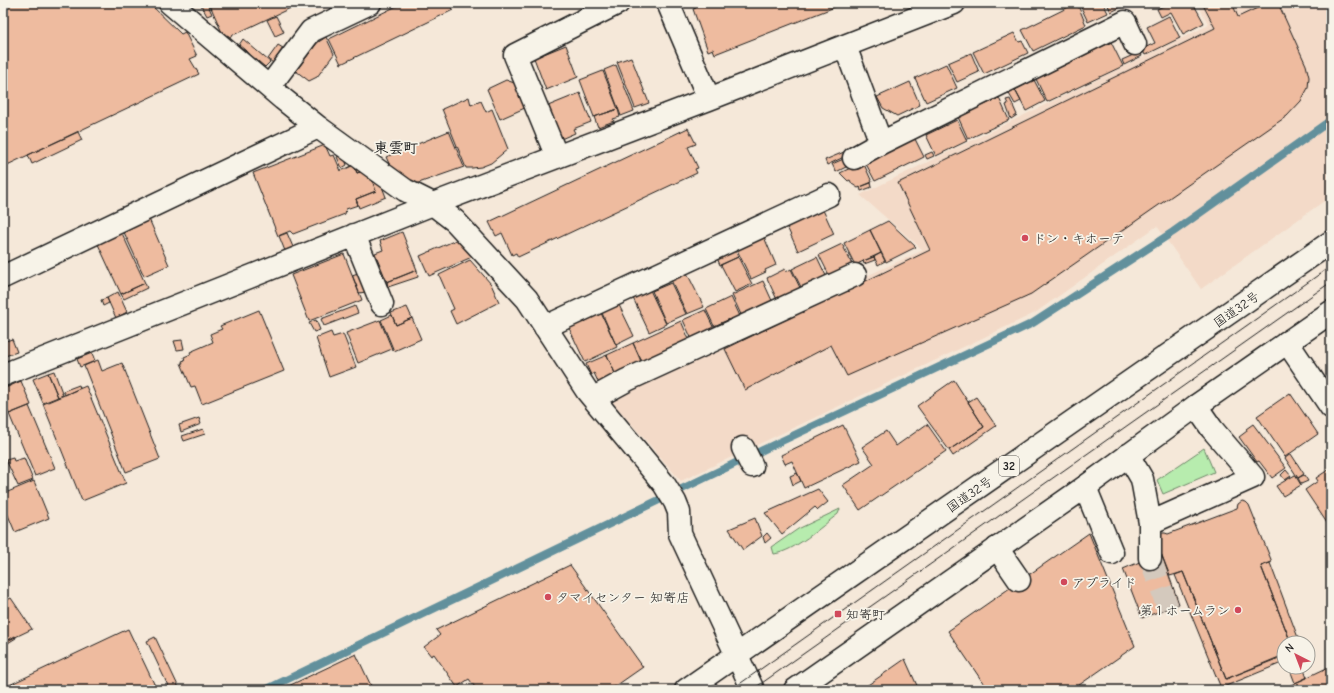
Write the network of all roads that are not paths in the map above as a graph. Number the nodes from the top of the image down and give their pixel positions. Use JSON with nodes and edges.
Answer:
{"nodes":[{"id":1,"x":170,"y":3,"type":"edge"},
{"id":2,"x":370,"y":3,"type":"edge"},
{"id":3,"x":618,"y":3,"type":"edge"},
{"id":4,"x":668,"y":3,"type":"edge"},
{"id":5,"x":954,"y":3,"type":"edge"},
{"id":6,"x":1135,"y":44,"type":"dead end"},
{"id":7,"x":845,"y":46,"type":"junction"},
{"id":8,"x":269,"y":87,"type":"junction"},
{"id":9,"x":709,"y":100,"type":"junction"},
{"id":10,"x":318,"y":127,"type":"junction"},
{"id":11,"x":881,"y":143,"type":"junction"},
{"id":12,"x":557,"y":157,"type":"junction"},
{"id":13,"x":854,"y":158,"type":"dead end"},
{"id":14,"x":828,"y":195,"type":"dead end"},
{"id":15,"x":433,"y":204,"type":"junction"},
{"id":16,"x":354,"y":235,"type":"junction"},
{"id":17,"x":1331,"y":242,"type":"edge"},
{"id":18,"x":855,"y":275,"type":"dead end"},
{"id":19,"x":3,"y":277,"type":"edge"},
{"id":20,"x":382,"y":304,"type":"dead end"},
{"id":21,"x":1331,"y":312,"type":"edge"},
{"id":22,"x":545,"y":327,"type":"junction"},
{"id":23,"x":1287,"y":342,"type":"junction"},
{"id":24,"x":3,"y":375,"type":"edge"},
{"id":25,"x":594,"y":398,"type":"junction"},
{"id":26,"x":1196,"y":406,"type":"junction"},
{"id":27,"x":1331,"y":407,"type":"edge"},
{"id":28,"x":1128,"y":455,"type":"junction"},
{"id":29,"x":1085,"y":487,"type":"junction"},
{"id":30,"x":1150,"y":523,"type":"junction"},
{"id":31,"x":997,"y":548,"type":"junction"},
{"id":32,"x":1112,"y":553,"type":"dead end"},
{"id":33,"x":1150,"y":558,"type":"tunnel mouth"},
{"id":34,"x":1019,"y":580,"type":"dead end"},
{"id":35,"x":737,"y":655,"type":"junction"},
{"id":36,"x":686,"y":690,"type":"edge"},
{"id":37,"x":753,"y":690,"type":"edge"},
{"id":38,"x":795,"y":690,"type":"edge"}],
"edges":[{"from":1,"to":8,"type":"main road"},
{"from":2,"to":8,"type":"main road"},
{"from":3,"to":12,"type":"main road"},
{"from":4,"to":9,"type":"main road"},
{"from":5,"to":7,"type":"main road"},
{"from":6,"to":11,"type":"main road"},
{"from":7,"to":9,"type":"main road"},
{"from":7,"to":11,"type":"main road"},
{"from":8,"to":10,"type":"main road"},
{"from":9,"to":12,"type":"main road"},
{"from":10,"to":15,"type":"main road"},
{"from":10,"to":19,"type":"main road"},
{"from":11,"to":13,"type":"main road"},
{"from":12,"to":15,"type":"main road"},
{"from":14,"to":22,"type":"main road"},
{"from":15,"to":16,"type":"main road"},
{"from":15,"to":22,"type":"main road"},
{"from":16,"to":20,"type":"main road"},
{"from":16,"to":24,"type":"main road"},
{"from":17,"to":35,"type":"main road","name":"国道32号","number":"32"},
{"from":18,"to":25,"type":"main road"},
{"from":21,"to":23,"type":"main road"},
{"from":22,"to":25,"type":"main road"},
{"from":23,"to":26,"type":"main road"},
{"from":23,"to":27,"type":"main road"},
{"from":25,"to":35,"type":"main road"},
{"from":26,"to":28,"type":"main road"},
{"from":26,"to":30,"type":"main road"},
{"from":28,"to":29,"type":"main road"},
{"from":28,"to":30,"type":"main road"},
{"from":29,"to":31,"type":"main road"},
{"from":29,"to":32,"type":"main road"},
{"from":30,"to":33,"type":"main road"},
{"from":31,"to":34,"type":"main road"},
{"from":31,"to":38,"type":"main road"},
{"from":35,"to":36,"type":"main road","name":"国道32号","number":"32"},
{"from":35,"to":37,"type":"main road"}]}
